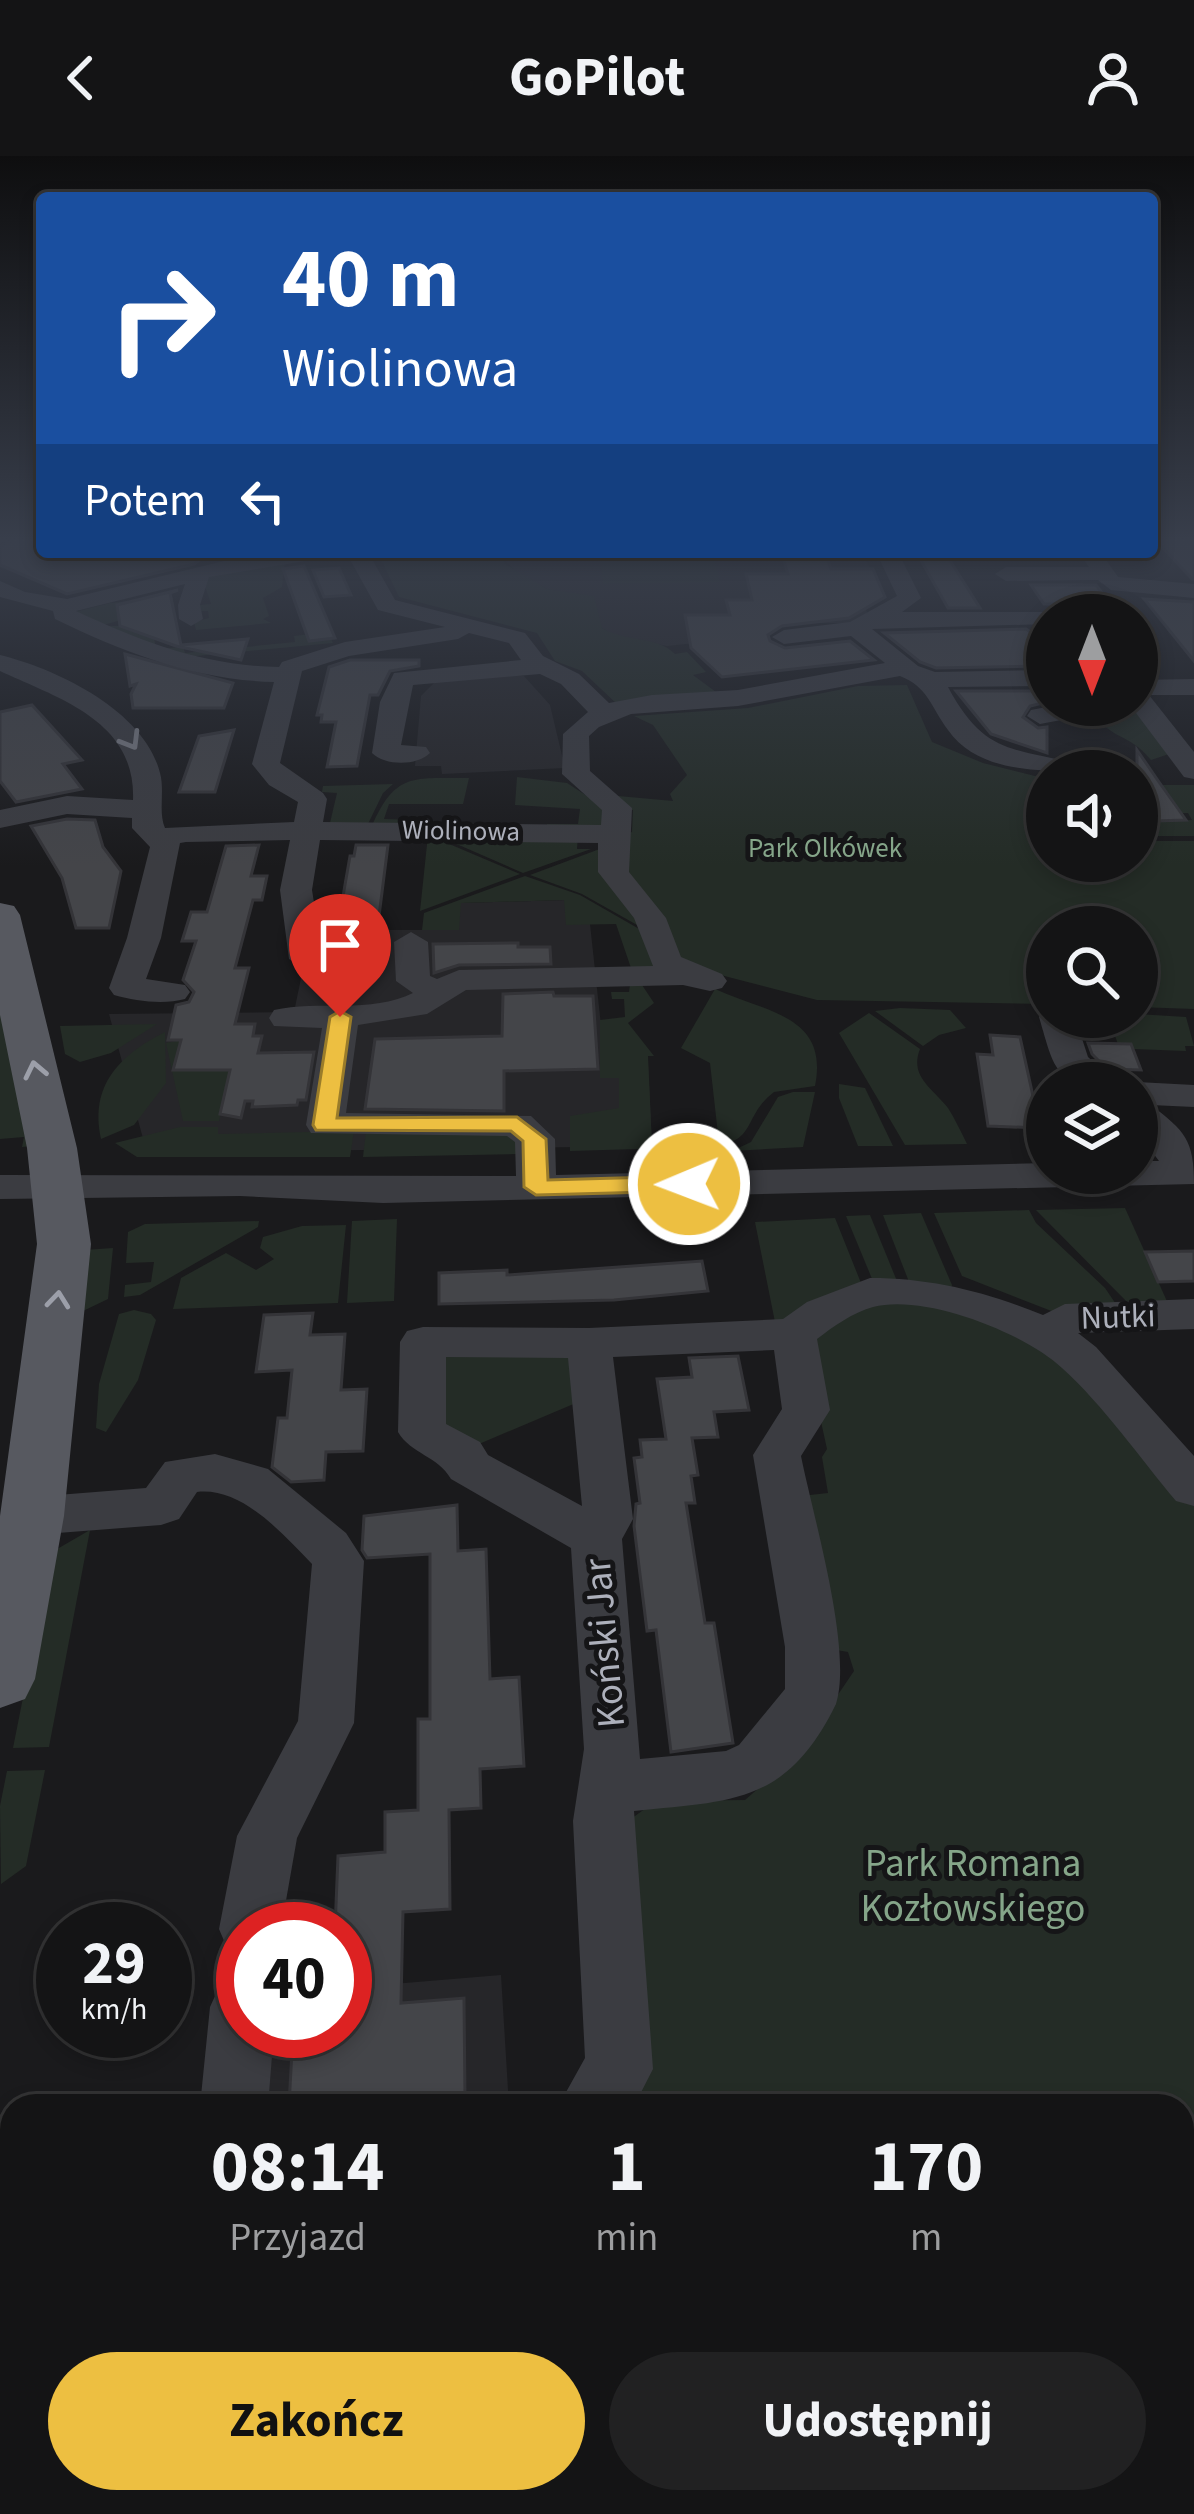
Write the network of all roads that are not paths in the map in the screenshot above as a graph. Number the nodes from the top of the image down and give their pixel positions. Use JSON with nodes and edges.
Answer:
{"nodes":[{"id":1,"x":137,"y":646,"type":"edge"},
{"id":2,"x":363,"y":646,"type":"edge"},
{"id":3,"x":525,"y":646,"type":"edge"},
{"id":4,"x":889,"y":646,"type":"edge"},
{"id":5,"x":994,"y":655,"type":"dead end"},
{"id":6,"x":0,"y":662,"type":"edge"},
{"id":7,"x":176,"y":663,"type":"junction"},
{"id":8,"x":543,"y":666,"type":"junction"},
{"id":9,"x":915,"y":673,"type":"junction"},
{"id":10,"x":289,"y":675,"type":"junction"},
{"id":11,"x":1026,"y":677,"type":"edge"},
{"id":12,"x":815,"y":681,"type":"junction"},
{"id":13,"x":142,"y":682,"type":"dead end"},
{"id":14,"x":742,"y":685,"type":"dead end"},
{"id":15,"x":1194,"y":687,"type":"edge"},
{"id":16,"x":111,"y":692,"type":"dead end"},
{"id":17,"x":1158,"y":692,"type":"edge"},
{"id":18,"x":80,"y":701,"type":"junction"},
{"id":19,"x":605,"y":714,"type":"junction"},
{"id":20,"x":1158,"y":723,"type":"edge"},
{"id":21,"x":416,"y":753,"type":"dead end"},
{"id":22,"x":1026,"y":760,"type":"edge"},
{"id":23,"x":1194,"y":771,"type":"edge"},
{"id":24,"x":0,"y":818,"type":"edge"},
{"id":25,"x":154,"y":824,"type":"junction"},
{"id":26,"x":306,"y":831,"type":"junction"},
{"id":27,"x":616,"y":834,"type":"junction"},
{"id":28,"x":0,"y":914,"type":"edge"},
{"id":29,"x":411,"y":942,"type":"dead end"},
{"id":30,"x":306,"y":958,"type":"dead end"},
{"id":31,"x":173,"y":992,"type":"dead end"},
{"id":32,"x":438,"y":992,"type":"junction"},
{"id":33,"x":340,"y":1017,"type":"junction"},
{"id":34,"x":287,"y":1018,"type":"dead end"},
{"id":35,"x":1158,"y":1095,"type":"edge"},
{"id":36,"x":1194,"y":1096,"type":"edge"},
{"id":37,"x":1158,"y":1129,"type":"edge"},
{"id":38,"x":1189,"y":1172,"type":"edge"},
{"id":39,"x":0,"y":1187,"type":"edge"},
{"id":40,"x":536,"y":1187,"type":"junction"},
{"id":41,"x":60,"y":1198,"type":"junction"},
{"id":42,"x":0,"y":1213,"type":"edge"},
{"id":43,"x":1194,"y":1314,"type":"edge"},
{"id":44,"x":794,"y":1334,"type":"junction"},
{"id":45,"x":1050,"y":1335,"type":"junction"},
{"id":46,"x":589,"y":1342,"type":"junction"},
{"id":47,"x":1194,"y":1487,"type":"edge"},
{"id":48,"x":32,"y":1516,"type":"junction"},
{"id":49,"x":596,"y":1538,"type":"junction"},
{"id":50,"x":0,"y":1679,"type":"edge"},
{"id":51,"x":607,"y":1788,"type":"junction"},
{"id":52,"x":255,"y":1902,"type":"edge"},
{"id":53,"x":239,"y":2058,"type":"edge"},
{"id":54,"x":236,"y":2094,"type":"edge"},
{"id":55,"x":599,"y":2094,"type":"edge"}],
"edges":[{"from":1,"to":7,"type":"street"},
{"from":2,"to":10,"type":"street"},
{"from":3,"to":8,"type":"street"},
{"from":4,"to":9,"type":"street"},
{"from":5,"to":9,"type":"street"},
{"from":6,"to":18,"type":"street"},
{"from":7,"to":10,"type":"street"},
{"from":7,"to":13,"type":"street"},
{"from":8,"to":19,"type":"street"},
{"from":8,"to":21,"type":"street"},
{"from":9,"to":11,"type":"street"},
{"from":9,"to":12,"type":"street"},
{"from":9,"to":22,"type":"street"},
{"from":10,"to":26,"type":"street"},
{"from":12,"to":14,"type":"street"},
{"from":12,"to":19,"type":"street"},
{"from":15,"to":17,"type":"street"},
{"from":16,"to":18,"type":"street"},
{"from":18,"to":25,"type":"street","one_way":true},
{"from":19,"to":27,"type":"street"},
{"from":20,"to":23,"type":"street"},
{"from":24,"to":25,"type":"street","name":"Wiolinowa"},
{"from":25,"to":26,"type":"street","name":"Wiolinowa"},
{"from":25,"to":31,"type":"street"},
{"from":26,"to":27,"type":"street","name":"Wiolinowa"},
{"from":26,"to":30,"type":"street"},
{"from":27,"to":32,"type":"street"},
{"from":41,"to":28,"type":"main road","one_way":true},
{"from":29,"to":32,"type":"street"},
{"from":32,"to":33,"type":"street"},
{"from":33,"to":34,"type":"street"},
{"from":33,"to":40,"type":"street"},
{"from":35,"to":36,"type":"street"},
{"from":37,"to":38,"type":"street"},
{"from":38,"to":40,"type":"street"},
{"from":39,"to":41,"type":"street"},
{"from":40,"to":41,"type":"street"},
{"from":41,"to":42,"type":"street"},
{"from":48,"to":41,"type":"main road","one_way":true},
{"from":43,"to":45,"type":"street","name":"Nutki"},
{"from":44,"to":45,"type":"street"},
{"from":44,"to":46,"type":"street"},
{"from":44,"to":51,"type":"street"},
{"from":45,"to":47,"type":"street"},
{"from":46,"to":49,"type":"street","name":"Koński Jar"},
{"from":46,"to":49,"type":"street"},
{"from":48,"to":50,"type":"main road"},
{"from":48,"to":52,"type":"street"},
{"from":49,"to":51,"type":"street","name":"Koński Jar"},
{"from":51,"to":55,"type":"street","name":"Koński Jar"},
{"from":53,"to":54,"type":"street"}]}
